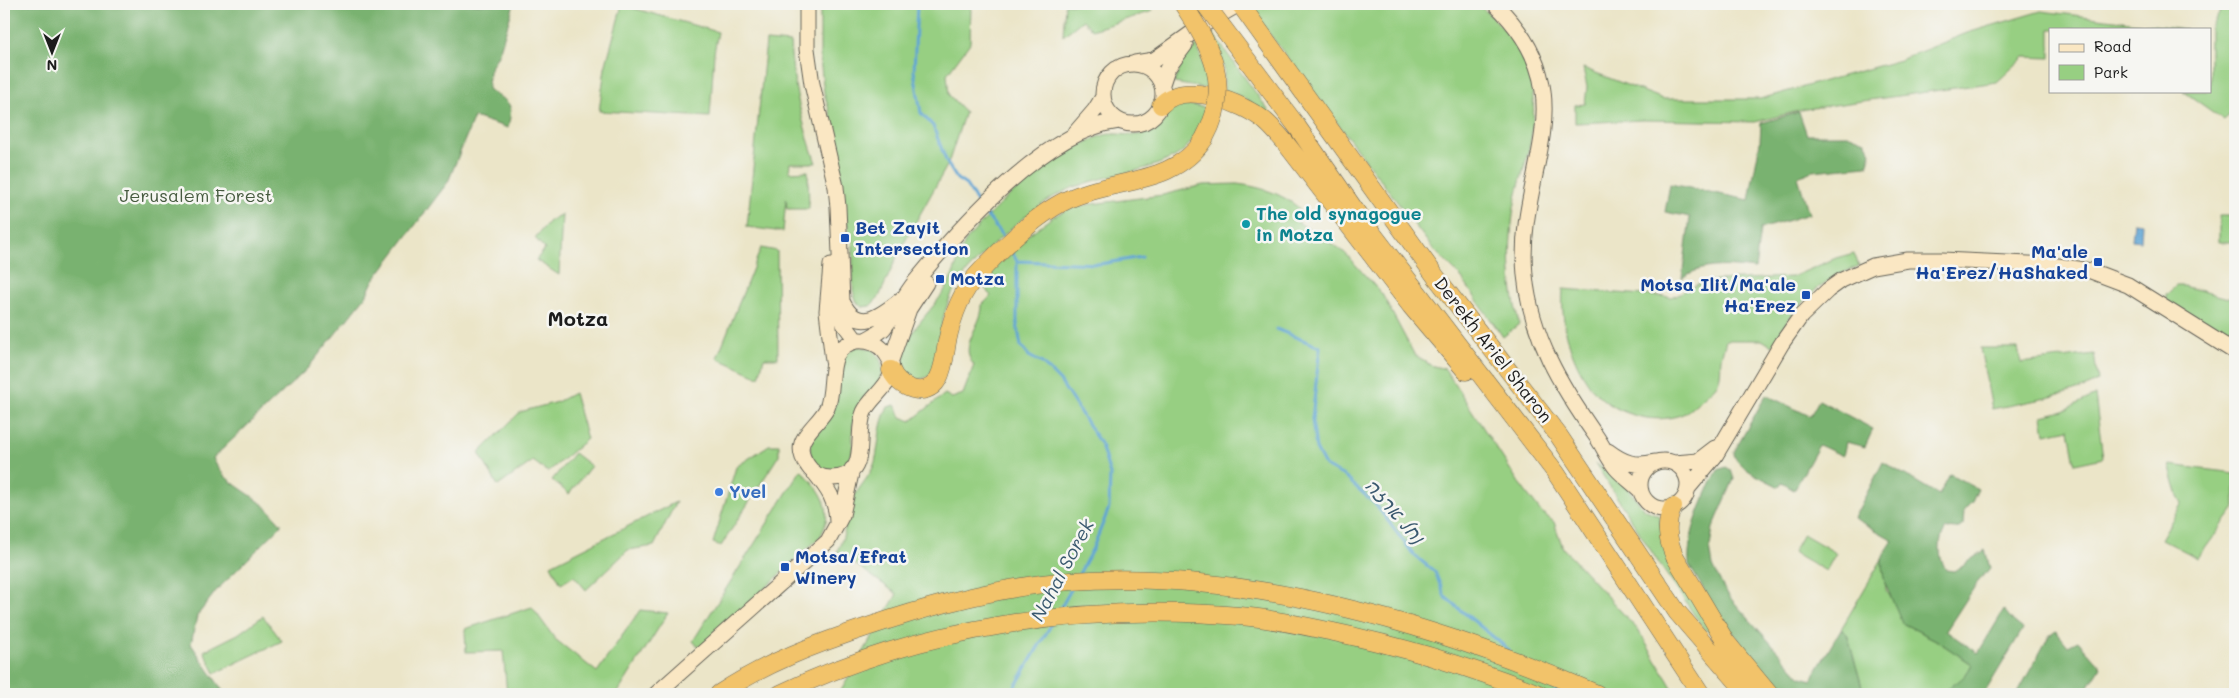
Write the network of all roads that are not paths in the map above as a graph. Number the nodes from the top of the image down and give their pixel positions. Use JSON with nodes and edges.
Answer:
{"nodes":[{"id":1,"x":807,"y":4,"type":"edge"},
{"id":2,"x":1183,"y":4,"type":"edge"},
{"id":3,"x":1205,"y":4,"type":"edge"},
{"id":4,"x":1239,"y":4,"type":"edge"},
{"id":5,"x":1495,"y":4,"type":"edge"},
{"id":6,"x":1203,"y":25,"type":"junction"},
{"id":7,"x":1134,"y":64,"type":"junction"},
{"id":8,"x":1162,"y":84,"type":"junction"},
{"id":9,"x":1103,"y":96,"type":"junction"},
{"id":10,"x":1161,"y":105,"type":"junction"},
{"id":11,"x":1119,"y":121,"type":"junction"},
{"id":12,"x":1070,"y":138,"type":"junction"},
{"id":13,"x":828,"y":151,"type":"junction"},
{"id":14,"x":949,"y":245,"type":"junction"},
{"id":15,"x":839,"y":269,"type":"junction"},
{"id":16,"x":903,"y":298,"type":"junction"},
{"id":17,"x":862,"y":341,"type":"junction"},
{"id":18,"x":2235,"y":352,"type":"edge"},
{"id":19,"x":833,"y":360,"type":"junction"},
{"id":20,"x":890,"y":366,"type":"junction"},
{"id":21,"x":1728,"y":435,"type":"junction"},
{"id":22,"x":1598,"y":438,"type":"junction"},
{"id":23,"x":1655,"y":462,"type":"junction"},
{"id":24,"x":1675,"y":463,"type":"junction"},
{"id":25,"x":852,"y":469,"type":"junction"},
{"id":26,"x":814,"y":472,"type":"junction"},
{"id":27,"x":1557,"y":475,"type":"junction"},
{"id":28,"x":1688,"y":487,"type":"junction"},
{"id":29,"x":1641,"y":491,"type":"junction"},
{"id":30,"x":1674,"y":507,"type":"junction"},
{"id":31,"x":836,"y":529,"type":"junction"},
{"id":32,"x":656,"y":694,"type":"edge"},
{"id":33,"x":720,"y":694,"type":"edge"},
{"id":34,"x":780,"y":694,"type":"edge"},
{"id":35,"x":1539,"y":694,"type":"edge"},
{"id":36,"x":1597,"y":694,"type":"edge"},
{"id":37,"x":1701,"y":694,"type":"edge"},
{"id":38,"x":1748,"y":694,"type":"edge"},
{"id":39,"x":1769,"y":694,"type":"edge"}],
"edges":[{"from":1,"to":13,"type":"main road"},
{"from":2,"to":20,"type":"highway","bridge":true},
{"from":3,"to":27,"type":"highway","name":"Derekh Ariel Sharon","bridge":true},
{"from":4,"to":6,"type":"main road"},
{"from":4,"to":38,"type":"highway","name":"Derekh Ariel Sharon"},
{"from":5,"to":22,"type":"main road"},
{"from":6,"to":7,"type":"main road"},
{"from":6,"to":8,"type":"main road"},
{"from":7,"to":8,"type":"main road"},
{"from":7,"to":9,"type":"main road"},
{"from":8,"to":10,"type":"main road"},
{"from":9,"to":11,"type":"main road"},
{"from":9,"to":12,"type":"main road"},
{"from":10,"to":11,"type":"main road"},
{"from":10,"to":27,"type":"highway"},
{"from":11,"to":12,"type":"main road"},
{"from":12,"to":14,"type":"main road"},
{"from":13,"to":15,"type":"main road"},
{"from":13,"to":19,"type":"main road"},
{"from":14,"to":16,"type":"main road"},
{"from":14,"to":20,"type":"main road"},
{"from":15,"to":16,"type":"main road"},
{"from":15,"to":17,"type":"main road"},
{"from":16,"to":17,"type":"main road"},
{"from":17,"to":19,"type":"main road"},
{"from":17,"to":20,"type":"main road"},
{"from":18,"to":21,"type":"main road"},
{"from":19,"to":26,"type":"main road"},
{"from":20,"to":25,"type":"main road"},
{"from":21,"to":24,"type":"main road"},
{"from":21,"to":28,"type":"main road"},
{"from":22,"to":23,"type":"main road"},
{"from":22,"to":29,"type":"main road"},
{"from":23,"to":24,"type":"main road"},
{"from":23,"to":29,"type":"main road"},
{"from":24,"to":28,"type":"main road"},
{"from":25,"to":26,"type":"main road"},
{"from":25,"to":31,"type":"main road"},
{"from":26,"to":31,"type":"main road"},
{"from":27,"to":37,"type":"highway","name":"Derekh Ariel Sharon"},
{"from":28,"to":30,"type":"main road"},
{"from":29,"to":30,"type":"main road"},
{"from":30,"to":39,"type":"highway"},
{"from":31,"to":32,"type":"main road"},
{"from":33,"to":36,"type":"highway"},
{"from":34,"to":35,"type":"highway"}]}
